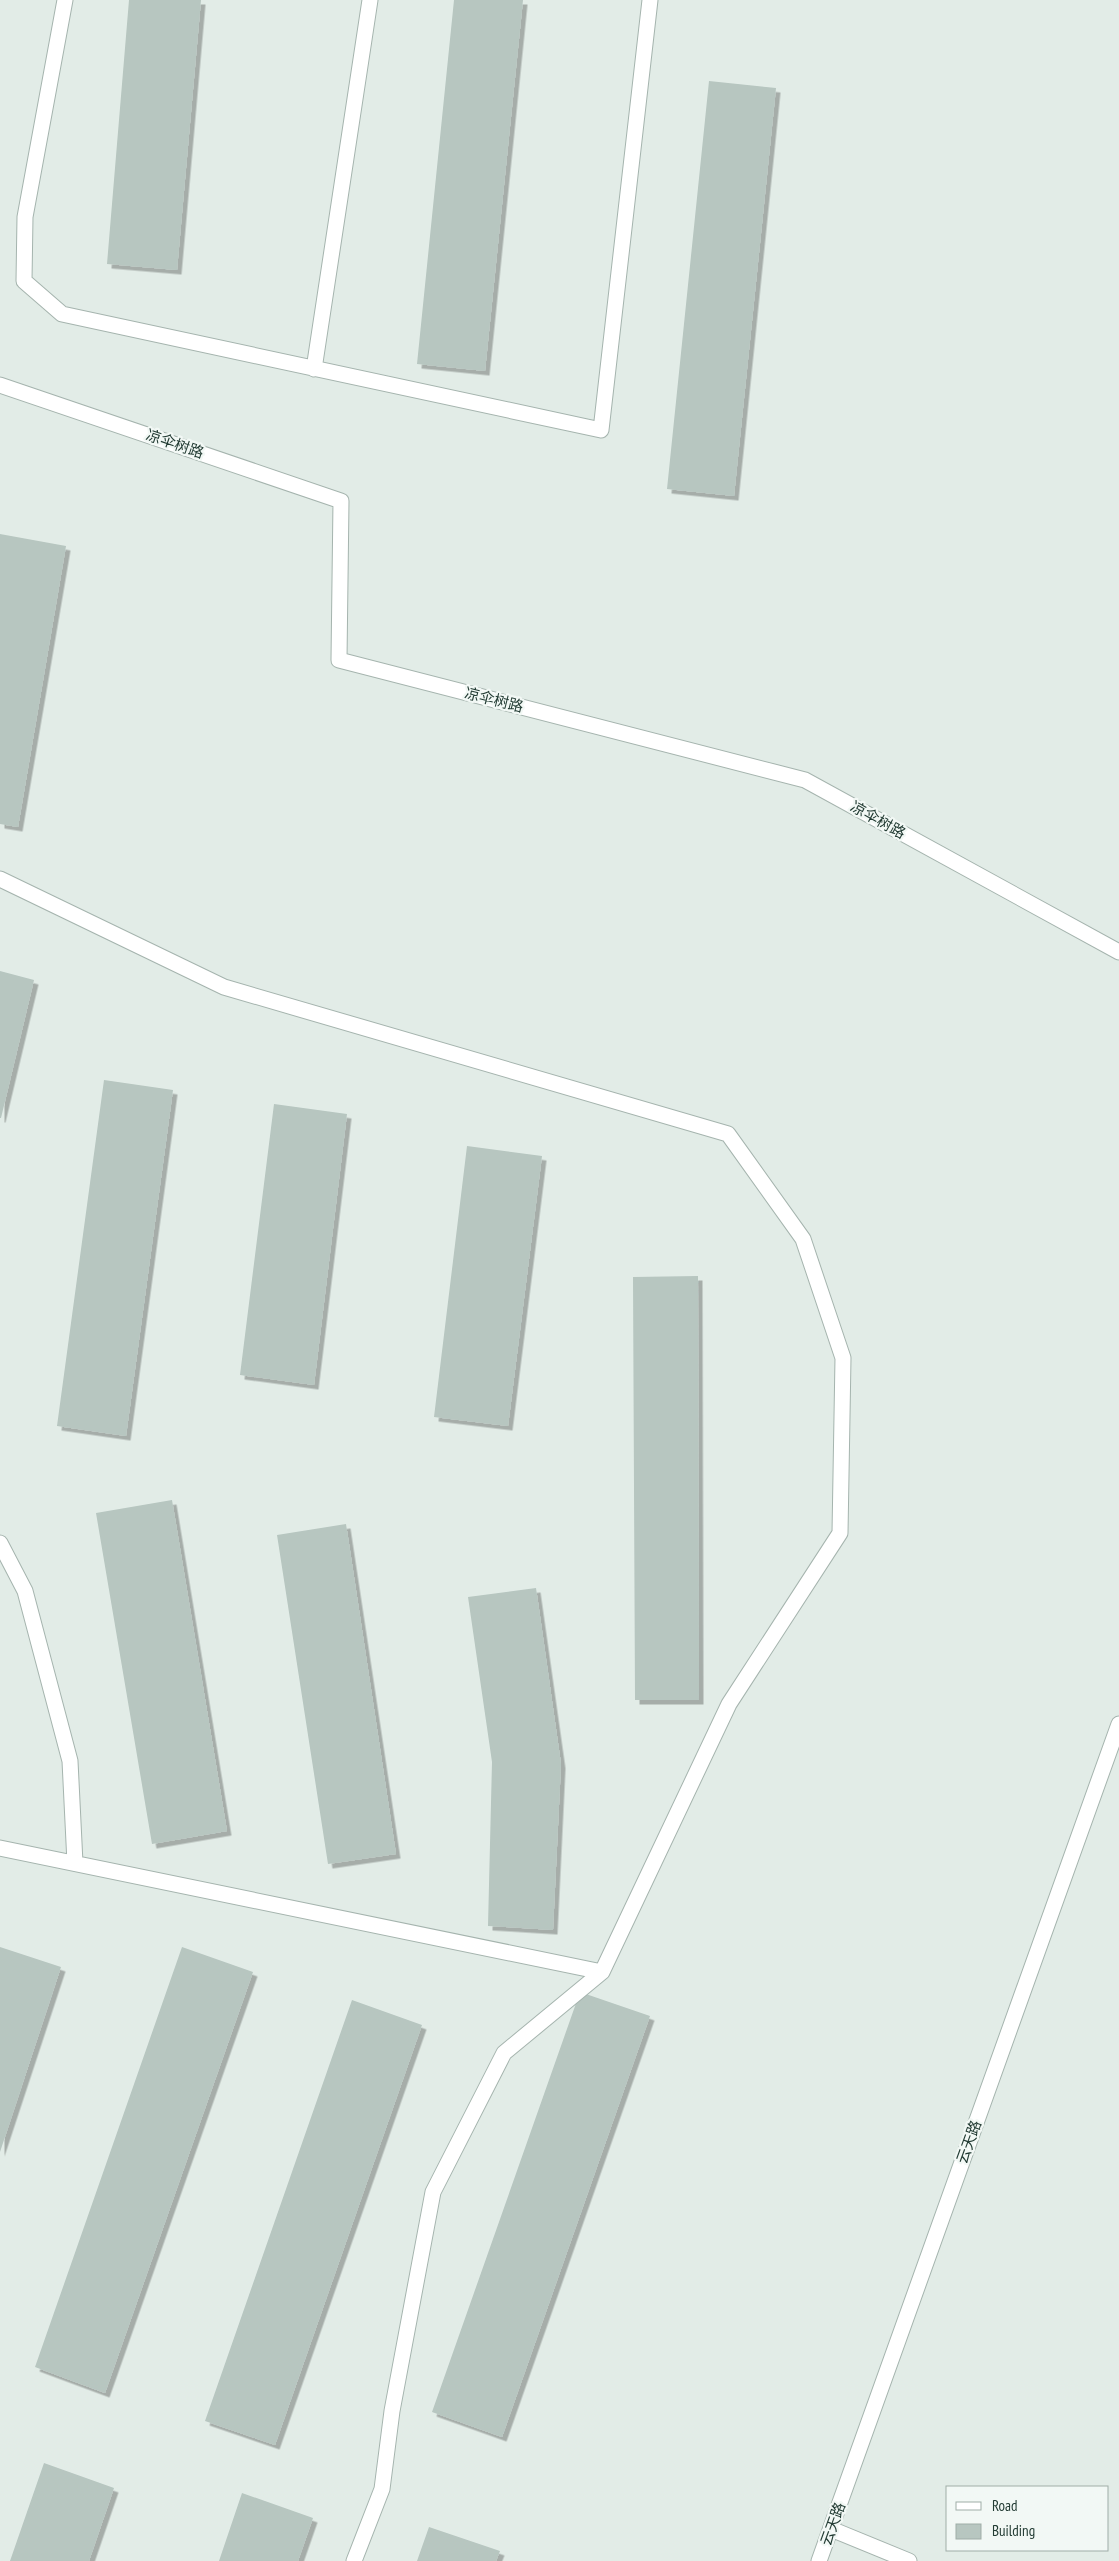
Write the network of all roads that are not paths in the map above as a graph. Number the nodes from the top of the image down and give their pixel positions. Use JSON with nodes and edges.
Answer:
{"nodes":[{"id":1,"x":65,"y":0,"type":"edge"},
{"id":2,"x":370,"y":0,"type":"edge"},
{"id":3,"x":650,"y":0,"type":"edge"},
{"id":4,"x":314,"y":368,"type":"junction"},
{"id":5,"x":0,"y":385,"type":"edge"},
{"id":6,"x":0,"y":879,"type":"edge"},
{"id":7,"x":1119,"y":952,"type":"edge"},
{"id":8,"x":0,"y":1543,"type":"edge"},
{"id":9,"x":1119,"y":1724,"type":"edge"},
{"id":10,"x":0,"y":1848,"type":"edge"},
{"id":11,"x":74,"y":1863,"type":"junction"},
{"id":12,"x":602,"y":1972,"type":"junction"},
{"id":13,"x":831,"y":2529,"type":"junction"},
{"id":14,"x":354,"y":2561,"type":"edge"},
{"id":15,"x":820,"y":2561,"type":"edge"},
{"id":16,"x":909,"y":2561,"type":"edge"}],
"edges":[{"from":1,"to":4,"type":"street"},
{"from":2,"to":4,"type":"street"},
{"from":3,"to":4,"type":"street"},
{"from":5,"to":7,"type":"street","name":"凉伞树路"},
{"from":6,"to":12,"type":"street"},
{"from":8,"to":11,"type":"street"},
{"from":9,"to":13,"type":"street","name":"云天路"},
{"from":10,"to":11,"type":"street"},
{"from":11,"to":12,"type":"street"},
{"from":12,"to":14,"type":"street"},
{"from":13,"to":15,"type":"street","name":"云天路"},
{"from":13,"to":16,"type":"street"}]}
